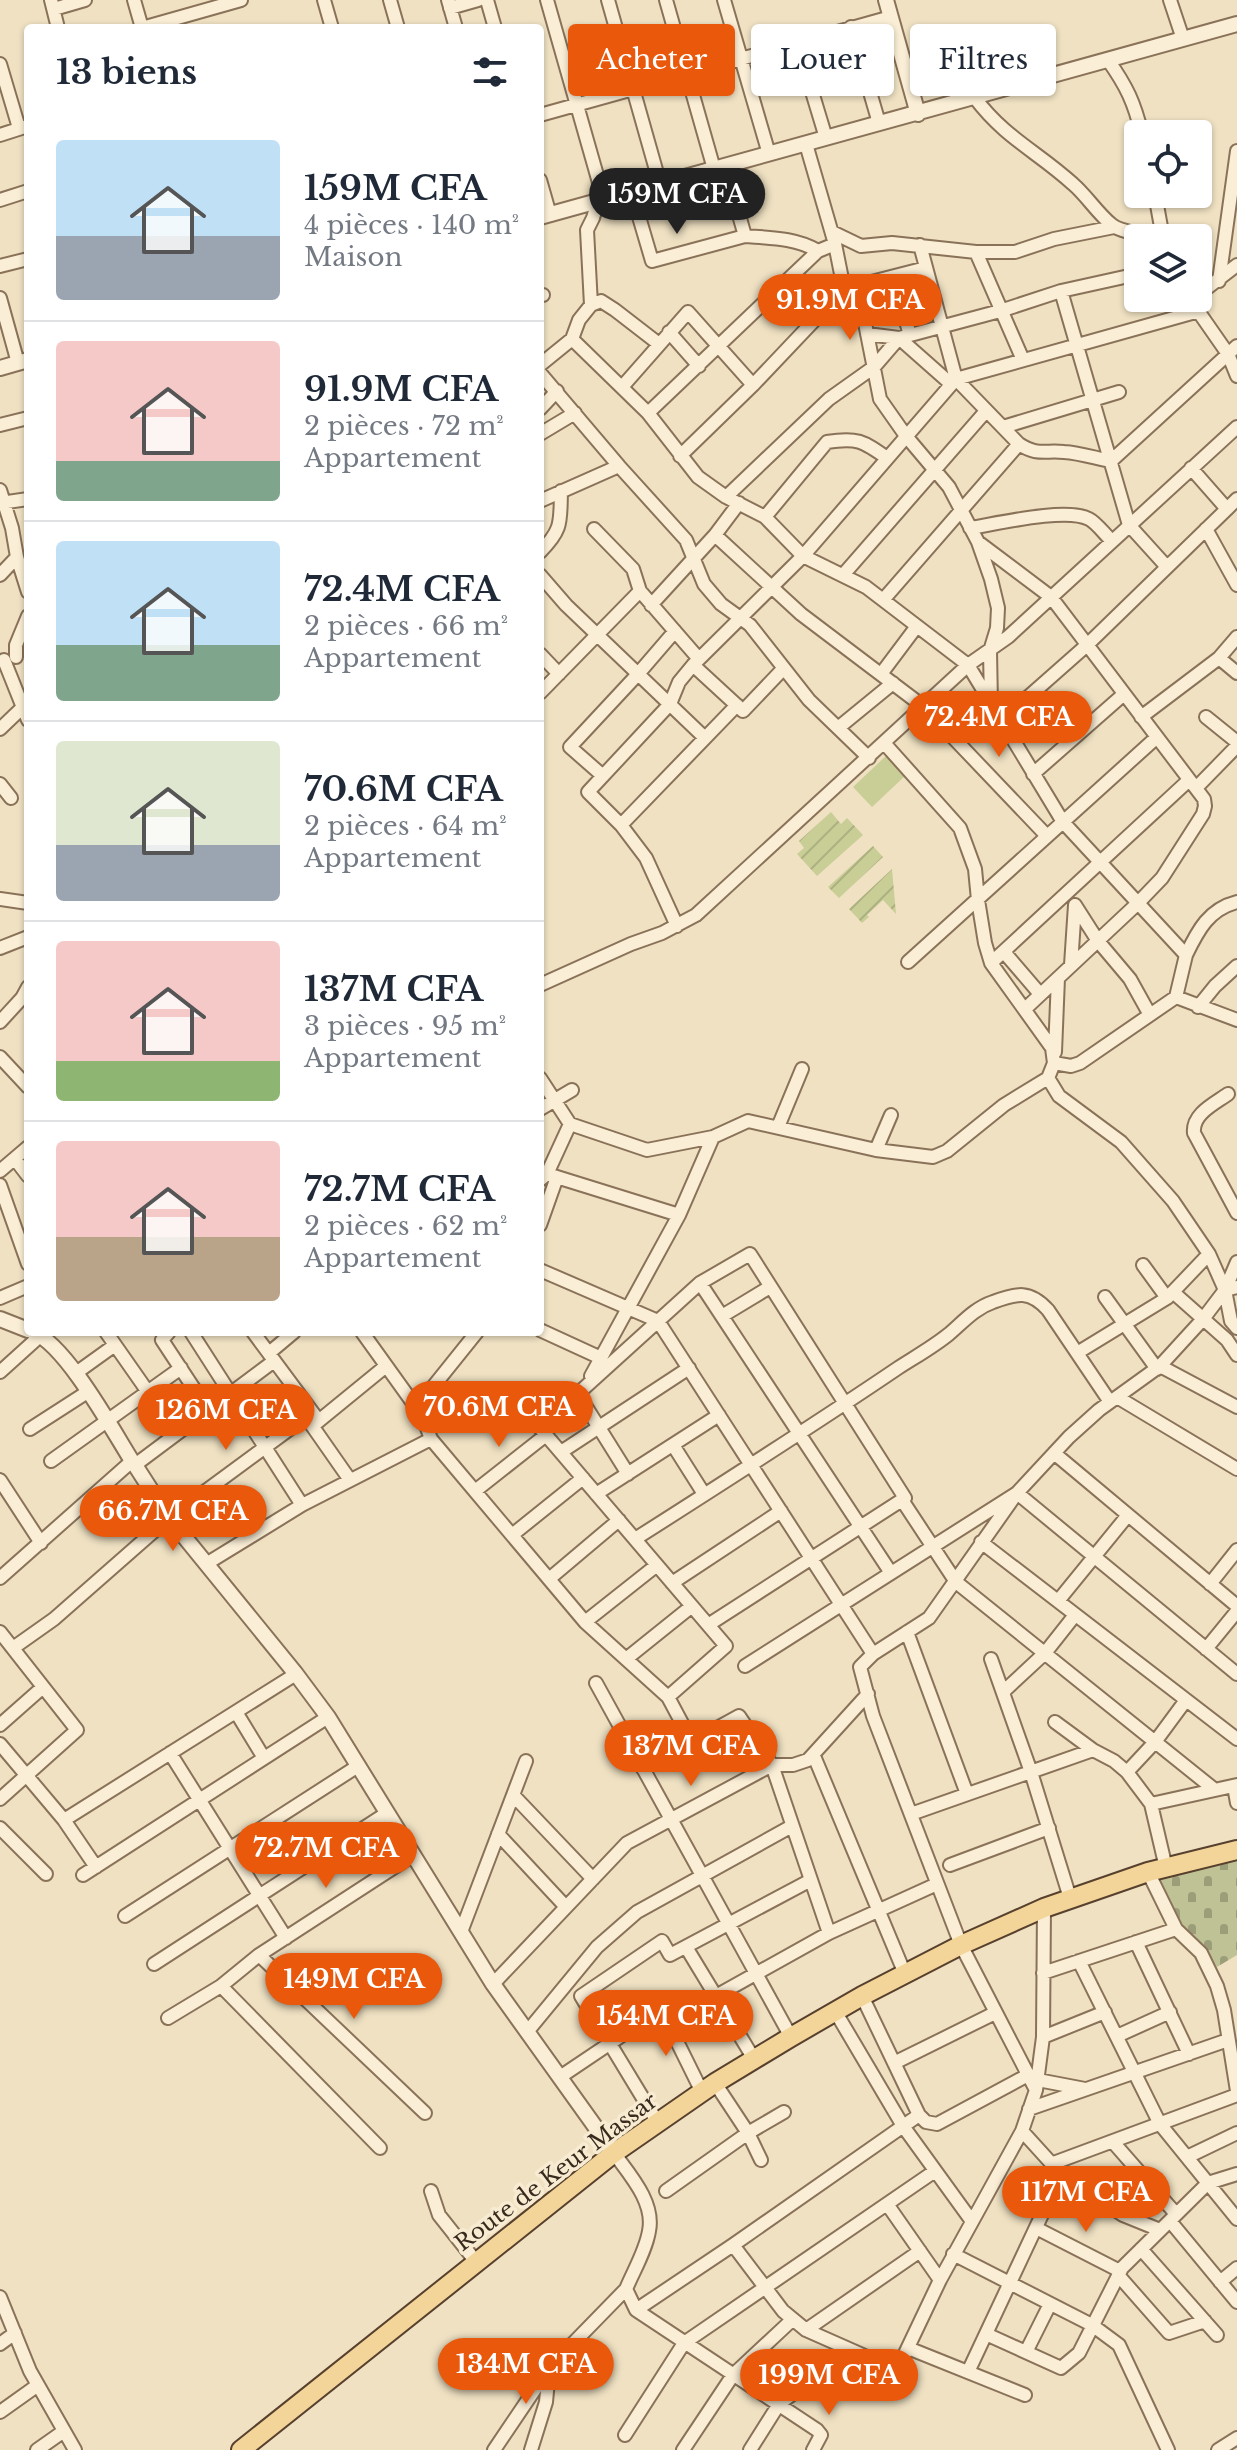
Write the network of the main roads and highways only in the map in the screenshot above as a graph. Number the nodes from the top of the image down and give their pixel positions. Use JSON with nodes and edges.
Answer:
{"nodes":[{"id":1,"x":1237,"y":1850,"type":"edge"},
{"id":2,"x":241,"y":2450,"type":"edge"}],
"edges":[{"from":1,"to":2,"type":"main road","name":"Route de Keur Massar"}]}
